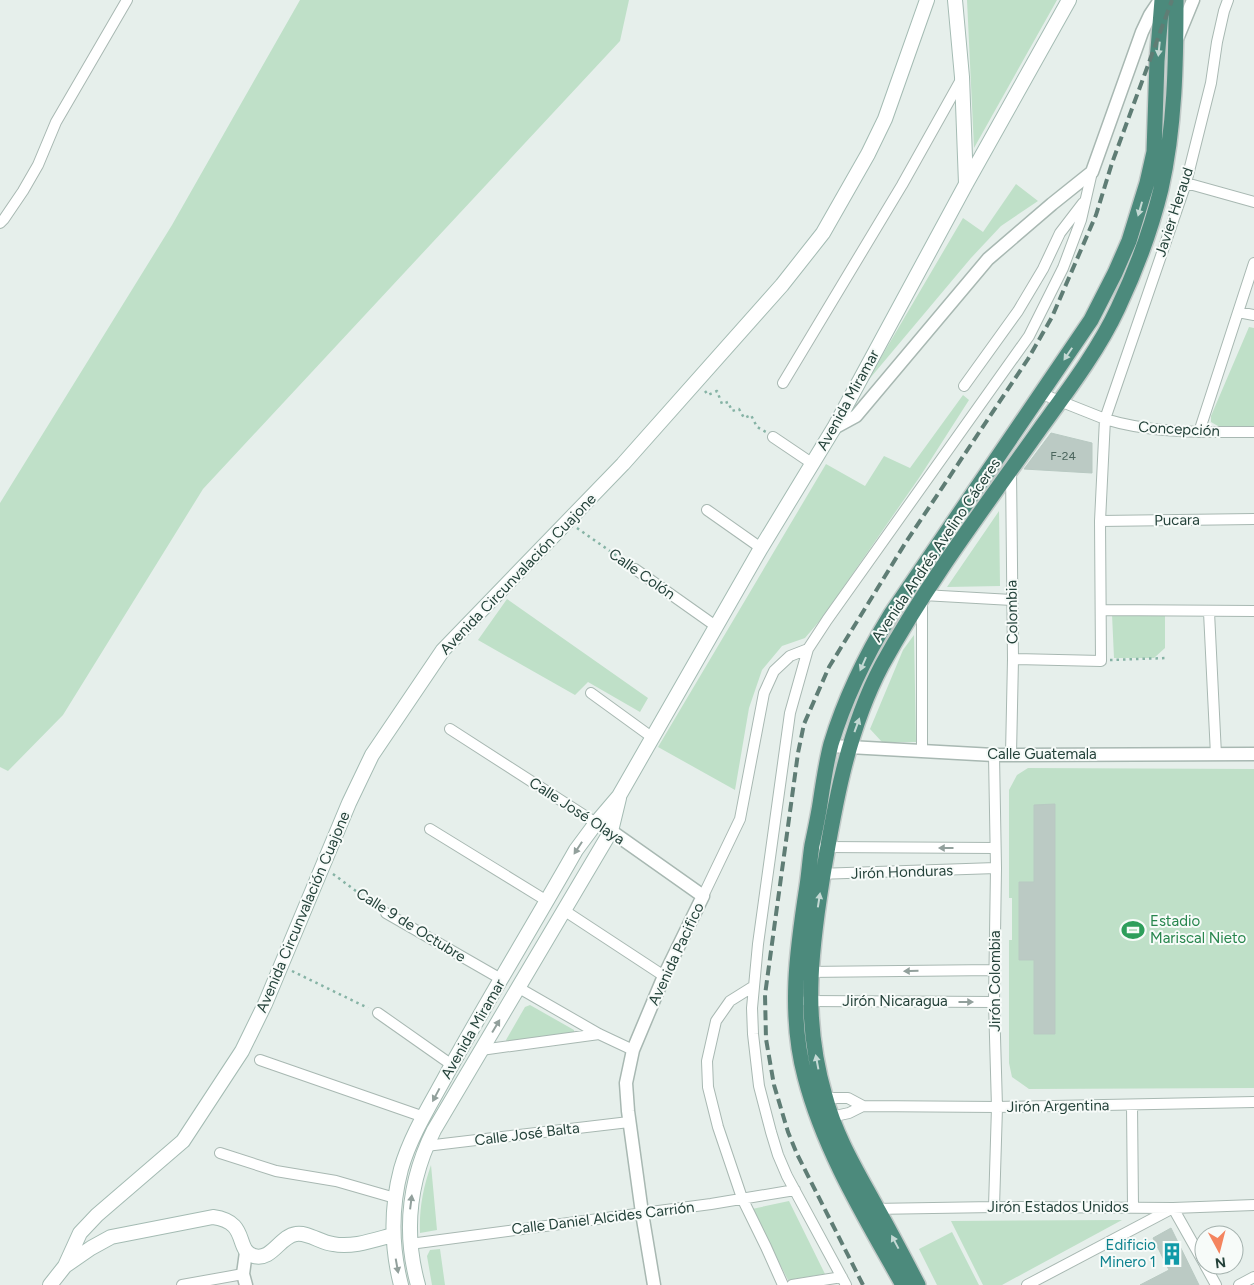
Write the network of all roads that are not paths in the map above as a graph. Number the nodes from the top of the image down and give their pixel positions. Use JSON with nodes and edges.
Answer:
{"nodes":[{"id":1,"x":127,"y":0,"type":"edge"},
{"id":2,"x":927,"y":0,"type":"edge"},
{"id":3,"x":955,"y":0,"type":"edge"},
{"id":4,"x":1069,"y":0,"type":"edge"},
{"id":5,"x":1161,"y":0,"type":"edge"},
{"id":6,"x":1176,"y":0,"type":"edge"},
{"id":7,"x":1193,"y":0,"type":"edge"},
{"id":8,"x":1228,"y":0,"type":"edge"},
{"id":9,"x":1176,"y":41,"type":"junction"},
{"id":10,"x":962,"y":77,"type":"junction"},
{"id":11,"x":1092,"y":172,"type":"junction"},
{"id":12,"x":1186,"y":183,"type":"junction"},
{"id":13,"x":966,"y":184,"type":"junction"},
{"id":14,"x":1085,"y":200,"type":"junction"},
{"id":15,"x":1254,"y":202,"type":"edge"},
{"id":16,"x":0,"y":223,"type":"edge"},
{"id":17,"x":1254,"y":263,"type":"edge"},
{"id":18,"x":1238,"y":312,"type":"junction"},
{"id":19,"x":1254,"y":315,"type":"edge"},
{"id":20,"x":782,"y":383,"type":"dead end"},
{"id":21,"x":964,"y":386,"type":"dead end"},
{"id":22,"x":1042,"y":394,"type":"junction"},
{"id":23,"x":1060,"y":400,"type":"junction"},
{"id":24,"x":1105,"y":419,"type":"junction"},
{"id":25,"x":834,"y":428,"type":"junction"},
{"id":26,"x":1199,"y":432,"type":"junction"},
{"id":27,"x":1254,"y":432,"type":"edge"},
{"id":28,"x":773,"y":437,"type":"road end"},
{"id":29,"x":813,"y":464,"type":"junction"},
{"id":30,"x":1011,"y":470,"type":"junction"},
{"id":31,"x":707,"y":510,"type":"dead end"},
{"id":32,"x":1254,"y":519,"type":"edge"},
{"id":33,"x":1100,"y":521,"type":"junction"},
{"id":34,"x":761,"y":548,"type":"junction"},
{"id":35,"x":635,"y":568,"type":"road end"},
{"id":36,"x":922,"y":596,"type":"junction"},
{"id":37,"x":1012,"y":600,"type":"junction"},
{"id":38,"x":1101,"y":610,"type":"junction"},
{"id":39,"x":1209,"y":612,"type":"junction"},
{"id":40,"x":1254,"y":612,"type":"edge"},
{"id":41,"x":717,"y":627,"type":"junction"},
{"id":42,"x":808,"y":649,"type":"junction"},
{"id":43,"x":1013,"y":659,"type":"junction"},
{"id":44,"x":591,"y":694,"type":"dead end"},
{"id":45,"x":450,"y":729,"type":"dead end"},
{"id":46,"x":653,"y":738,"type":"junction"},
{"id":47,"x":831,"y":746,"type":"junction"},
{"id":48,"x":849,"y":748,"type":"junction"},
{"id":49,"x":922,"y":750,"type":"junction"},
{"id":50,"x":1011,"y":754,"type":"junction"},
{"id":51,"x":1254,"y":754,"type":"edge"},
{"id":52,"x":994,"y":755,"type":"junction"},
{"id":53,"x":1216,"y":755,"type":"junction"},
{"id":54,"x":619,"y":796,"type":"junction"},
{"id":55,"x":596,"y":822,"type":"junction"},
{"id":56,"x":430,"y":829,"type":"dead end"},
{"id":57,"x":611,"y":831,"type":"junction"},
{"id":58,"x":812,"y":847,"type":"junction"},
{"id":59,"x":828,"y":848,"type":"junction"},
{"id":60,"x":995,"y":848,"type":"junction"},
{"id":61,"x":996,"y":868,"type":"junction"},
{"id":62,"x":816,"y":874,"type":"junction"},
{"id":63,"x":703,"y":896,"type":"junction"},
{"id":64,"x":547,"y":901,"type":"junction"},
{"id":65,"x":565,"y":911,"type":"junction"},
{"id":66,"x":386,"y":913,"type":"road end"},
{"id":67,"x":994,"y":970,"type":"junction"},
{"id":68,"x":802,"y":971,"type":"junction"},
{"id":69,"x":664,"y":976,"type":"junction"},
{"id":70,"x":501,"y":980,"type":"junction"},
{"id":71,"x":754,"y":986,"type":"junction"},
{"id":72,"x":518,"y":988,"type":"junction"},
{"id":73,"x":802,"y":1000,"type":"junction"},
{"id":74,"x":994,"y":1002,"type":"junction"},
{"id":75,"x":378,"y":1013,"type":"road end"},
{"id":76,"x":599,"y":1034,"type":"junction"},
{"id":77,"x":481,"y":1050,"type":"junction"},
{"id":78,"x":633,"y":1050,"type":"junction"},
{"id":79,"x":260,"y":1060,"type":"dead end"},
{"id":80,"x":452,"y":1065,"type":"junction"},
{"id":81,"x":818,"y":1098,"type":"junction"},
{"id":82,"x":1254,"y":1102,"type":"edge"},
{"id":83,"x":1132,"y":1105,"type":"junction"},
{"id":84,"x":863,"y":1106,"type":"junction"},
{"id":85,"x":997,"y":1106,"type":"junction"},
{"id":86,"x":424,"y":1117,"type":"junction"},
{"id":87,"x":825,"y":1118,"type":"junction"},
{"id":88,"x":629,"y":1122,"type":"junction"},
{"id":89,"x":426,"y":1146,"type":"junction"},
{"id":90,"x":220,"y":1153,"type":"dead end"},
{"id":91,"x":796,"y":1190,"type":"junction"},
{"id":92,"x":395,"y":1198,"type":"junction"},
{"id":93,"x":742,"y":1198,"type":"junction"},
{"id":94,"x":1254,"y":1205,"type":"edge"},
{"id":95,"x":994,"y":1207,"type":"junction"},
{"id":96,"x":1134,"y":1207,"type":"junction"},
{"id":97,"x":1173,"y":1208,"type":"junction"},
{"id":98,"x":878,"y":1209,"type":"junction"},
{"id":99,"x":861,"y":1210,"type":"junction"},
{"id":100,"x":642,"y":1213,"type":"junction"},
{"id":101,"x":393,"y":1235,"type":"junction"},
{"id":102,"x":410,"y":1244,"type":"junction"},
{"id":103,"x":1194,"y":1246,"type":"edge"},
{"id":104,"x":246,"y":1252,"type":"junction"},
{"id":105,"x":65,"y":1266,"type":"junction"},
{"id":106,"x":1254,"y":1277,"type":"edge"},
{"id":107,"x":245,"y":1280,"type":"edge"},
{"id":108,"x":844,"y":1281,"type":"edge"},
{"id":109,"x":50,"y":1285,"type":"edge"},
{"id":110,"x":182,"y":1285,"type":"edge"},
{"id":111,"x":401,"y":1285,"type":"edge"},
{"id":112,"x":418,"y":1285,"type":"edge"},
{"id":113,"x":654,"y":1285,"type":"edge"},
{"id":114,"x":783,"y":1285,"type":"edge"},
{"id":115,"x":792,"y":1285,"type":"edge"},
{"id":116,"x":903,"y":1285,"type":"edge"},
{"id":117,"x":918,"y":1285,"type":"edge"},
{"id":118,"x":1027,"y":1285,"type":"edge"},
{"id":119,"x":1239,"y":1285,"type":"edge"}],
"edges":[{"from":1,"to":16,"type":"street"},
{"from":2,"to":105,"type":"main road","name":"Avenida Circunvalación Cuajone"},
{"from":3,"to":10,"type":"main road"},
{"from":4,"to":13,"type":"main road","name":"Avenida Miramar"},
{"from":5,"to":11,"type":"street"},
{"from":5,"to":22,"type":"highway","name":"Avenida Andrés Avelino Cáceres","one_way":true},
{"from":6,"to":9,"type":"highway","name":"Avenida Andrés Avelino Cáceres"},
{"from":7,"to":9,"type":"street"},
{"from":8,"to":12,"type":"street","name":"Javier Heraud"},
{"from":9,"to":23,"type":"highway","name":"Avenida Andrés Avelino Cáceres"},
{"from":10,"to":13,"type":"main road"},
{"from":10,"to":20,"type":"street"},
{"from":11,"to":14,"type":"street"},
{"from":11,"to":25,"type":"street"},
{"from":12,"to":15,"type":"street"},
{"from":12,"to":24,"type":"street","name":"Javier Heraud"},
{"from":13,"to":25,"type":"main road","name":"Avenida Miramar"},
{"from":14,"to":21,"type":"street"},
{"from":14,"to":42,"type":"street"},
{"from":17,"to":18,"type":"street"},
{"from":18,"to":19,"type":"street"},
{"from":18,"to":26,"type":"street"},
{"from":22,"to":23,"type":"street","name":"Concepción"},
{"from":22,"to":47,"type":"highway","name":"Avenida Andrés Avelino Cáceres","one_way":true},
{"from":23,"to":24,"type":"street","name":"Concepción"},
{"from":23,"to":30,"type":"highway","name":"Avenida Andrés Avelino Cáceres"},
{"from":24,"to":26,"type":"street","name":"Concepción"},
{"from":24,"to":33,"type":"street","name":"Javier Heraud"},
{"from":25,"to":29,"type":"main road","name":"Avenida Miramar"},
{"from":26,"to":27,"type":"street","name":"Concepción"},
{"from":28,"to":29,"type":"street"},
{"from":29,"to":34,"type":"main road","name":"Avenida Miramar"},
{"from":30,"to":36,"type":"highway","name":"Avenida Andrés Avelino Cáceres"},
{"from":30,"to":37,"type":"street","name":"Colombia"},
{"from":31,"to":34,"type":"street"},
{"from":32,"to":33,"type":"street","name":"Pucara"},
{"from":33,"to":38,"type":"street","name":"Javier Heraud"},
{"from":34,"to":41,"type":"main road","name":"Avenida Miramar"},
{"from":35,"to":41,"type":"street","name":"Calle Colón"},
{"from":36,"to":37,"type":"street"},
{"from":48,"to":36,"type":"highway","name":"Avenida Andrés Avelino Cáceres","one_way":true},
{"from":36,"to":49,"type":"street"},
{"from":37,"to":43,"type":"street","name":"Colombia"},
{"from":38,"to":39,"type":"street"},
{"from":38,"to":43,"type":"street","name":"Javier Heraud"},
{"from":39,"to":40,"type":"street"},
{"from":39,"to":53,"type":"street"},
{"from":41,"to":46,"type":"main road","name":"Avenida Miramar"},
{"from":42,"to":63,"type":"street","name":"Avenida Pacifico"},
{"from":42,"to":71,"type":"street"},
{"from":43,"to":50,"type":"street","name":"Colombia"},
{"from":44,"to":46,"type":"street"},
{"from":45,"to":55,"type":"street","name":"Calle José Olaya"},
{"from":46,"to":54,"type":"main road","name":"Avenida Miramar"},
{"from":47,"to":48,"type":"street","name":"Calle Guatemala"},
{"from":47,"to":58,"type":"highway","name":"Avenida Andrés Avelino Cáceres"},
{"from":48,"to":49,"type":"street","name":"Calle Guatemala"},
{"from":48,"to":59,"type":"highway","name":"Avenida Andrés Avelino Cáceres"},
{"from":49,"to":52,"type":"street","name":"Calle Guatemala"},
{"from":50,"to":52,"type":"street","name":"Calle Guatemala"},
{"from":50,"to":53,"type":"street","name":"Calle Guatemala"},
{"from":51,"to":53,"type":"street","name":"Calle Guatemala"},
{"from":52,"to":60,"type":"street","name":"Jirón Colombia"},
{"from":54,"to":55,"type":"main road","name":"Avenida Miramar"},
{"from":54,"to":57,"type":"main road","name":"Avenida Miramar"},
{"from":55,"to":57,"type":"street","name":"Calle José Olaya"},
{"from":55,"to":64,"type":"main road","name":"Avenida Miramar","one_way":true},
{"from":56,"to":64,"type":"street"},
{"from":57,"to":63,"type":"street","name":"Calle José Olaya"},
{"from":57,"to":65,"type":"main road","name":"Avenida Miramar"},
{"from":58,"to":59,"type":"street","name":"Jirón Honduras"},
{"from":58,"to":62,"type":"highway","name":"Avenida Andrés Avelino Cáceres"},
{"from":60,"to":59,"type":"street","name":"Jirón Honduras","one_way":true},
{"from":59,"to":62,"type":"highway","name":"Avenida Andrés Avelino Cáceres"},
{"from":60,"to":61,"type":"street","name":"Jirón Colombia"},
{"from":61,"to":62,"type":"street","name":"Jirón Honduras"},
{"from":61,"to":67,"type":"street","name":"Jirón Colombia"},
{"from":62,"to":68,"type":"highway","name":"Avenida Andrés Avelino Cáceres"},
{"from":63,"to":69,"type":"street","name":"Avenida Pacifico"},
{"from":64,"to":70,"type":"main road","name":"Avenida Miramar"},
{"from":65,"to":69,"type":"street"},
{"from":65,"to":72,"type":"main road","name":"Avenida Miramar"},
{"from":66,"to":70,"type":"street","name":"Calle 9 de Octubre"},
{"from":67,"to":68,"type":"street","name":"Jirón Nicaragua","one_way":true},
{"from":67,"to":74,"type":"street","name":"Jirón Colombia"},
{"from":68,"to":73,"type":"highway","name":"Avenida Andrés Avelino Cáceres"},
{"from":69,"to":78,"type":"street","name":"Avenida Pacifico"},
{"from":70,"to":80,"type":"main road","name":"Avenida Miramar"},
{"from":71,"to":91,"type":"street"},
{"from":71,"to":93,"type":"street"},
{"from":72,"to":76,"type":"street"},
{"from":77,"to":72,"type":"main road","name":"Avenida Miramar","one_way":true},
{"from":73,"to":74,"type":"street","name":"Jirón Nicaragua","one_way":true},
{"from":73,"to":81,"type":"highway","name":"Avenida Andrés Avelino Cáceres"},
{"from":74,"to":85,"type":"street","name":"Jirón Colombia"},
{"from":75,"to":80,"type":"street"},
{"from":76,"to":77,"type":"street"},
{"from":76,"to":78,"type":"street"},
{"from":77,"to":89,"type":"main road","name":"Avenida Miramar"},
{"from":78,"to":88,"type":"street","name":"Avenida Pacifico"},
{"from":79,"to":86,"type":"street"},
{"from":80,"to":86,"type":"main road","name":"Avenida Miramar","one_way":true},
{"from":81,"to":84,"type":"street","name":"Jirón Argentina"},
{"from":81,"to":87,"type":"highway","name":"Avenida Andrés Avelino Cáceres"},
{"from":82,"to":83,"type":"street","name":"Jirón Argentina"},
{"from":83,"to":85,"type":"street","name":"Jirón Argentina"},
{"from":83,"to":96,"type":"street"},
{"from":84,"to":85,"type":"street","name":"Jirón Argentina"},
{"from":84,"to":87,"type":"street","name":"Jirón Argentina"},
{"from":85,"to":95,"type":"street","name":"Jirón Colombia"},
{"from":86,"to":92,"type":"main road","name":"Avenida Miramar"},
{"from":87,"to":98,"type":"highway","name":"Avenida Andrés Avelino Cáceres"},
{"from":87,"to":99,"type":"highway","name":"Avenida Andrés Avelino Cáceres"},
{"from":88,"to":89,"type":"street","name":"Calle José Balta"},
{"from":88,"to":100,"type":"street","name":"Avenida Pacifico"},
{"from":102,"to":89,"type":"main road","name":"Avenida Miramar","one_way":true},
{"from":90,"to":92,"type":"street"},
{"from":91,"to":93,"type":"street","name":"Calle Daniel Alcides Carrión"},
{"from":91,"to":108,"type":"street"},
{"from":92,"to":101,"type":"main road","name":"Avenida Miramar"},
{"from":93,"to":100,"type":"street","name":"Calle Daniel Alcides Carrión"},
{"from":93,"to":114,"type":"street"},
{"from":94,"to":97,"type":"street","name":"Jirón Estados Unidos"},
{"from":95,"to":96,"type":"street","name":"Jirón Estados Unidos"},
{"from":95,"to":98,"type":"street","name":"Jirón Estados Unidos"},
{"from":96,"to":97,"type":"street","name":"Jirón Estados Unidos"},
{"from":97,"to":103,"type":"street"},
{"from":97,"to":118,"type":"street"},
{"from":98,"to":99,"type":"street","name":"Jirón Estados Unidos"},
{"from":117,"to":98,"type":"highway","name":"Avenida Andrés Avelino Cáceres","one_way":true},
{"from":99,"to":116,"type":"highway","name":"Avenida Andrés Avelino Cáceres"},
{"from":100,"to":102,"type":"street","name":"Calle Daniel Alcides Carrión"},
{"from":100,"to":113,"type":"street","name":"Avenida Pacifico"},
{"from":101,"to":104,"type":"main road"},
{"from":101,"to":111,"type":"main road","name":"Avenida Miramar","one_way":true},
{"from":102,"to":112,"type":"main road","name":"Avenida Miramar"},
{"from":104,"to":105,"type":"main road"},
{"from":104,"to":107,"type":"street"},
{"from":105,"to":109,"type":"main road","name":"Avenida Circunvalación Cuajone"},
{"from":106,"to":119,"type":"street"},
{"from":107,"to":110,"type":"street"},
{"from":108,"to":115,"type":"street"}]}
